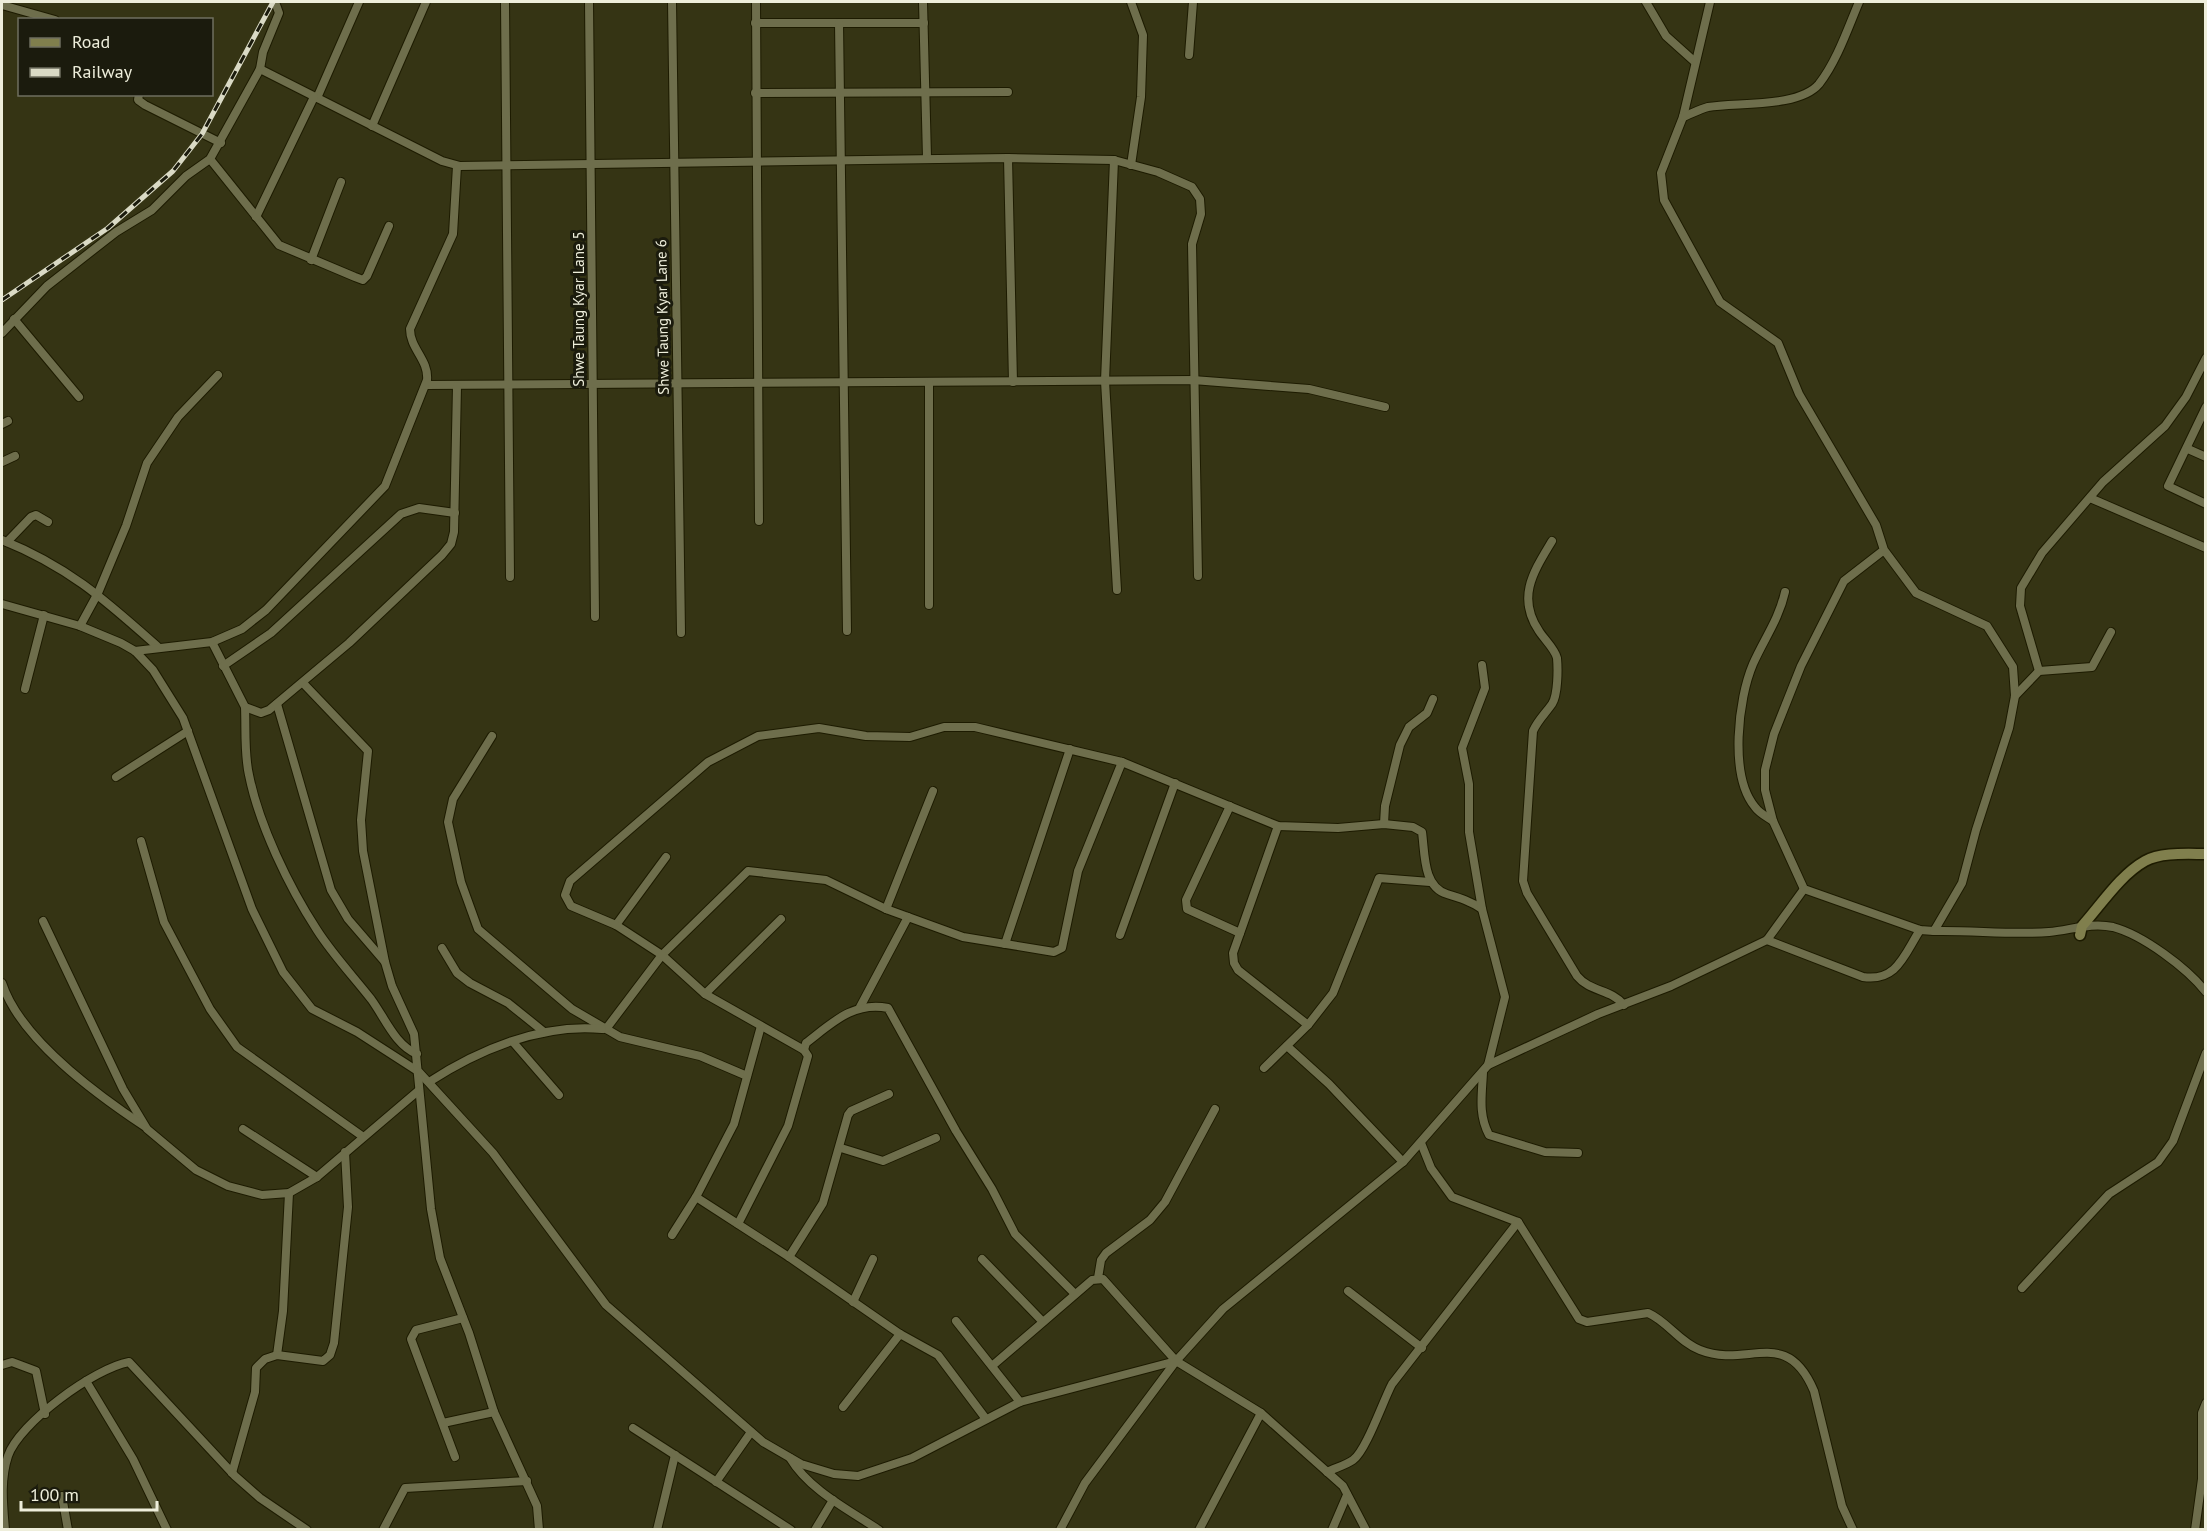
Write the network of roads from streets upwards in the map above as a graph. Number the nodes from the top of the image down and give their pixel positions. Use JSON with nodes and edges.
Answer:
{"nodes":[{"id":1,"x":275,"y":2,"type":"edge"},
{"id":2,"x":359,"y":2,"type":"edge"},
{"id":3,"x":426,"y":2,"type":"edge"},
{"id":4,"x":505,"y":2,"type":"edge"},
{"id":5,"x":590,"y":2,"type":"edge"},
{"id":6,"x":672,"y":2,"type":"edge"},
{"id":7,"x":756,"y":2,"type":"edge"},
{"id":8,"x":923,"y":2,"type":"edge"},
{"id":9,"x":1131,"y":2,"type":"edge"},
{"id":10,"x":1193,"y":2,"type":"edge"},
{"id":11,"x":1646,"y":2,"type":"edge"},
{"id":12,"x":1710,"y":2,"type":"edge"},
{"id":13,"x":1859,"y":2,"type":"edge"},
{"id":14,"x":5,"y":4,"type":"edge"},
{"id":15,"x":49,"y":18,"type":"edge"},
{"id":16,"x":755,"y":23,"type":"junction"},
{"id":17,"x":839,"y":23,"type":"junction"},
{"id":18,"x":924,"y":23,"type":"junction"},
{"id":19,"x":1189,"y":55,"type":"dead end"},
{"id":20,"x":1695,"y":62,"type":"junction"},
{"id":21,"x":260,"y":69,"type":"junction"},
{"id":22,"x":925,"y":91,"type":"junction"},
{"id":23,"x":840,"y":92,"type":"junction"},
{"id":24,"x":1008,"y":92,"type":"dead end"},
{"id":25,"x":755,"y":93,"type":"junction"},
{"id":26,"x":139,"y":96,"type":"edge"},
{"id":27,"x":315,"y":97,"type":"junction"},
{"id":28,"x":1683,"y":117,"type":"junction"},
{"id":29,"x":372,"y":126,"type":"junction"},
{"id":30,"x":221,"y":143,"type":"junction"},
{"id":31,"x":1008,"y":158,"type":"junction"},
{"id":32,"x":210,"y":159,"type":"junction"},
{"id":33,"x":927,"y":159,"type":"junction"},
{"id":34,"x":756,"y":160,"type":"junction"},
{"id":35,"x":840,"y":160,"type":"junction"},
{"id":36,"x":1114,"y":160,"type":"junction"},
{"id":37,"x":673,"y":162,"type":"junction"},
{"id":38,"x":591,"y":164,"type":"junction"},
{"id":39,"x":508,"y":165,"type":"junction"},
{"id":40,"x":1131,"y":165,"type":"junction"},
{"id":41,"x":457,"y":166,"type":"junction"},
{"id":42,"x":341,"y":182,"type":"dead end"},
{"id":43,"x":256,"y":217,"type":"junction"},
{"id":44,"x":389,"y":226,"type":"dead end"},
{"id":45,"x":311,"y":260,"type":"junction"},
{"id":46,"x":14,"y":319,"type":"junction"},
{"id":47,"x":2,"y":333,"type":"edge"},
{"id":48,"x":2205,"y":358,"type":"edge"},
{"id":49,"x":219,"y":375,"type":"dead end"},
{"id":50,"x":1193,"y":380,"type":"junction"},
{"id":51,"x":1105,"y":381,"type":"junction"},
{"id":52,"x":1013,"y":382,"type":"junction"},
{"id":53,"x":845,"y":383,"type":"junction"},
{"id":54,"x":929,"y":383,"type":"junction"},
{"id":55,"x":759,"y":384,"type":"junction"},
{"id":56,"x":426,"y":385,"type":"junction"},
{"id":57,"x":592,"y":385,"type":"junction"},
{"id":58,"x":676,"y":385,"type":"junction"},
{"id":59,"x":457,"y":386,"type":"junction"},
{"id":60,"x":508,"y":386,"type":"junction"},
{"id":61,"x":79,"y":397,"type":"dead end"},
{"id":62,"x":1385,"y":407,"type":"dead end"},
{"id":63,"x":2205,"y":407,"type":"edge"},
{"id":64,"x":2188,"y":449,"type":"junction"},
{"id":65,"x":15,"y":456,"type":"dead end"},
{"id":66,"x":2205,"y":457,"type":"edge"},
{"id":67,"x":2,"y":462,"type":"edge"},
{"id":68,"x":2090,"y":498,"type":"junction"},
{"id":69,"x":2205,"y":504,"type":"edge"},
{"id":70,"x":455,"y":513,"type":"junction"},
{"id":71,"x":759,"y":521,"type":"dead end"},
{"id":72,"x":48,"y":522,"type":"dead end"},
{"id":73,"x":4,"y":541,"type":"edge"},
{"id":74,"x":1552,"y":541,"type":"dead end"},
{"id":75,"x":2205,"y":548,"type":"edge"},
{"id":76,"x":1884,"y":550,"type":"junction"},
{"id":77,"x":1198,"y":576,"type":"dead end"},
{"id":78,"x":510,"y":577,"type":"dead end"},
{"id":79,"x":1117,"y":590,"type":"dead end"},
{"id":80,"x":1785,"y":592,"type":"dead end"},
{"id":81,"x":98,"y":593,"type":"junction"},
{"id":82,"x":2,"y":604,"type":"edge"},
{"id":83,"x":928,"y":605,"type":"dead end"},
{"id":84,"x":44,"y":615,"type":"junction"},
{"id":85,"x":595,"y":617,"type":"dead end"},
{"id":86,"x":80,"y":626,"type":"junction"},
{"id":87,"x":847,"y":631,"type":"dead end"},
{"id":88,"x":2111,"y":632,"type":"dead end"},
{"id":89,"x":681,"y":633,"type":"dead end"},
{"id":90,"x":212,"y":642,"type":"junction"},
{"id":91,"x":158,"y":648,"type":"junction"},
{"id":92,"x":135,"y":651,"type":"junction"},
{"id":93,"x":223,"y":666,"type":"junction"},
{"id":94,"x":1482,"y":666,"type":"dead end"},
{"id":95,"x":2039,"y":671,"type":"junction"},
{"id":96,"x":303,"y":683,"type":"junction"},
{"id":97,"x":25,"y":688,"type":"dead end"},
{"id":98,"x":2015,"y":696,"type":"junction"},
{"id":99,"x":1433,"y":699,"type":"dead end"},
{"id":100,"x":277,"y":704,"type":"junction"},
{"id":101,"x":245,"y":706,"type":"junction"},
{"id":102,"x":188,"y":731,"type":"junction"},
{"id":103,"x":492,"y":736,"type":"dead end"},
{"id":104,"x":1070,"y":749,"type":"junction"},
{"id":105,"x":1122,"y":762,"type":"junction"},
{"id":106,"x":116,"y":777,"type":"dead end"},
{"id":107,"x":1175,"y":783,"type":"junction"},
{"id":108,"x":933,"y":791,"type":"dead end"},
{"id":109,"x":1230,"y":806,"type":"junction"},
{"id":110,"x":1773,"y":821,"type":"junction"},
{"id":111,"x":1384,"y":824,"type":"junction"},
{"id":112,"x":1278,"y":826,"type":"junction"},
{"id":113,"x":141,"y":841,"type":"dead end"},
{"id":114,"x":2205,"y":854,"type":"edge"},
{"id":115,"x":666,"y":857,"type":"dead end"},
{"id":116,"x":1430,"y":882,"type":"junction"},
{"id":117,"x":1804,"y":889,"type":"junction"},
{"id":118,"x":886,"y":909,"type":"junction"},
{"id":119,"x":1482,"y":909,"type":"junction"},
{"id":120,"x":908,"y":917,"type":"junction"},
{"id":121,"x":781,"y":919,"type":"dead end"},
{"id":122,"x":43,"y":921,"type":"dead end"},
{"id":123,"x":616,"y":925,"type":"junction"},
{"id":124,"x":1920,"y":930,"type":"junction"},
{"id":125,"x":1934,"y":930,"type":"junction"},
{"id":126,"x":2081,"y":931,"type":"junction"},
{"id":127,"x":1240,"y":933,"type":"junction"},
{"id":128,"x":1120,"y":935,"type":"dead end"},
{"id":129,"x":1767,"y":940,"type":"junction"},
{"id":130,"x":1005,"y":944,"type":"junction"},
{"id":131,"x":442,"y":948,"type":"dead end"},
{"id":132,"x":662,"y":955,"type":"junction"},
{"id":133,"x":385,"y":962,"type":"junction"},
{"id":134,"x":2,"y":983,"type":"edge"},
{"id":135,"x":2205,"y":993,"type":"edge"},
{"id":136,"x":705,"y":994,"type":"junction"},
{"id":137,"x":1624,"y":1005,"type":"junction"},
{"id":138,"x":860,"y":1007,"type":"junction"},
{"id":139,"x":1308,"y":1025,"type":"junction"},
{"id":140,"x":761,"y":1026,"type":"junction"},
{"id":141,"x":606,"y":1029,"type":"junction"},
{"id":142,"x":544,"y":1032,"type":"junction"},
{"id":143,"x":513,"y":1042,"type":"junction"},
{"id":144,"x":1287,"y":1046,"type":"junction"},
{"id":145,"x":804,"y":1050,"type":"junction"},
{"id":146,"x":2205,"y":1053,"type":"edge"},
{"id":147,"x":417,"y":1054,"type":"junction"},
{"id":148,"x":1264,"y":1068,"type":"dead end"},
{"id":149,"x":1485,"y":1069,"type":"junction"},
{"id":150,"x":419,"y":1072,"type":"junction"},
{"id":151,"x":747,"y":1076,"type":"junction"},
{"id":152,"x":429,"y":1082,"type":"junction"},
{"id":153,"x":418,"y":1091,"type":"junction"},
{"id":154,"x":889,"y":1094,"type":"dead end"},
{"id":155,"x":559,"y":1095,"type":"dead end"},
{"id":156,"x":1215,"y":1110,"type":"dead end"},
{"id":157,"x":147,"y":1129,"type":"junction"},
{"id":158,"x":243,"y":1129,"type":"dead end"},
{"id":159,"x":362,"y":1136,"type":"junction"},
{"id":160,"x":936,"y":1138,"type":"dead end"},
{"id":161,"x":1421,"y":1143,"type":"junction"},
{"id":162,"x":841,"y":1148,"type":"junction"},
{"id":163,"x":345,"y":1152,"type":"junction"},
{"id":164,"x":1578,"y":1153,"type":"dead end"},
{"id":165,"x":1403,"y":1162,"type":"junction"},
{"id":166,"x":317,"y":1177,"type":"junction"},
{"id":167,"x":289,"y":1193,"type":"junction"},
{"id":168,"x":696,"y":1197,"type":"junction"},
{"id":169,"x":1518,"y":1222,"type":"junction"},
{"id":170,"x":738,"y":1224,"type":"junction"},
{"id":171,"x":672,"y":1235,"type":"dead end"},
{"id":172,"x":789,"y":1257,"type":"junction"},
{"id":173,"x":873,"y":1259,"type":"dead end"},
{"id":174,"x":982,"y":1259,"type":"dead end"},
{"id":175,"x":1098,"y":1278,"type":"junction"},
{"id":176,"x":2022,"y":1288,"type":"dead end"},
{"id":177,"x":1348,"y":1291,"type":"dead end"},
{"id":178,"x":1075,"y":1294,"type":"junction"},
{"id":179,"x":853,"y":1302,"type":"junction"},
{"id":180,"x":464,"y":1318,"type":"junction"},
{"id":181,"x":956,"y":1321,"type":"dead end"},
{"id":182,"x":1043,"y":1322,"type":"junction"},
{"id":183,"x":900,"y":1334,"type":"junction"},
{"id":184,"x":1422,"y":1348,"type":"junction"},
{"id":185,"x":277,"y":1355,"type":"junction"},
{"id":186,"x":1176,"y":1361,"type":"junction"},
{"id":187,"x":2,"y":1365,"type":"edge"},
{"id":188,"x":992,"y":1366,"type":"junction"},
{"id":189,"x":86,"y":1381,"type":"junction"},
{"id":190,"x":1020,"y":1402,"type":"junction"},
{"id":191,"x":2205,"y":1403,"type":"edge"},
{"id":192,"x":843,"y":1407,"type":"dead end"},
{"id":193,"x":494,"y":1412,"type":"junction"},
{"id":194,"x":1261,"y":1413,"type":"junction"},
{"id":195,"x":45,"y":1414,"type":"junction"},
{"id":196,"x":986,"y":1419,"type":"junction"},
{"id":197,"x":443,"y":1423,"type":"junction"},
{"id":198,"x":633,"y":1428,"type":"dead end"},
{"id":199,"x":751,"y":1432,"type":"junction"},
{"id":200,"x":675,"y":1455,"type":"junction"},
{"id":201,"x":788,"y":1456,"type":"junction"},
{"id":202,"x":455,"y":1457,"type":"dead end"},
{"id":203,"x":1327,"y":1472,"type":"junction"},
{"id":204,"x":232,"y":1473,"type":"junction"},
{"id":205,"x":527,"y":1481,"type":"junction"},
{"id":206,"x":716,"y":1482,"type":"junction"},
{"id":207,"x":1347,"y":1495,"type":"junction"},
{"id":208,"x":62,"y":1496,"type":"dead end"},
{"id":209,"x":833,"y":1500,"type":"junction"},
{"id":210,"x":5,"y":1530,"type":"edge"},
{"id":211,"x":68,"y":1530,"type":"edge"},
{"id":212,"x":167,"y":1530,"type":"edge"},
{"id":213,"x":307,"y":1530,"type":"edge"},
{"id":214,"x":383,"y":1530,"type":"edge"},
{"id":215,"x":539,"y":1530,"type":"edge"},
{"id":216,"x":657,"y":1530,"type":"edge"},
{"id":217,"x":791,"y":1530,"type":"edge"},
{"id":218,"x":815,"y":1530,"type":"edge"},
{"id":219,"x":879,"y":1530,"type":"edge"},
{"id":220,"x":1060,"y":1530,"type":"edge"},
{"id":221,"x":1199,"y":1530,"type":"edge"},
{"id":222,"x":1332,"y":1530,"type":"edge"},
{"id":223,"x":1366,"y":1530,"type":"edge"},
{"id":224,"x":1852,"y":1530,"type":"edge"},
{"id":225,"x":2194,"y":1530,"type":"edge"}],
"edges":[{"from":1,"to":21,"type":"street"},
{"from":2,"to":27,"type":"street"},
{"from":3,"to":29,"type":"street"},
{"from":4,"to":39,"type":"street"},
{"from":5,"to":38,"type":"street","name":"Shwe Taung Kyar Lane 5"},
{"from":6,"to":37,"type":"street","name":"Shwe Taung Kyar Lane 6"},
{"from":7,"to":16,"type":"street"},
{"from":8,"to":18,"type":"street"},
{"from":9,"to":40,"type":"street"},
{"from":10,"to":19,"type":"street"},
{"from":11,"to":20,"type":"street"},
{"from":12,"to":20,"type":"street"},
{"from":13,"to":28,"type":"street"},
{"from":14,"to":15,"type":"street"},
{"from":16,"to":17,"type":"street"},
{"from":16,"to":25,"type":"street"},
{"from":17,"to":18,"type":"street"},
{"from":17,"to":23,"type":"street"},
{"from":18,"to":22,"type":"street"},
{"from":20,"to":28,"type":"street"},
{"from":21,"to":27,"type":"street"},
{"from":21,"to":30,"type":"street"},
{"from":22,"to":23,"type":"street"},
{"from":22,"to":24,"type":"street"},
{"from":22,"to":33,"type":"street"},
{"from":23,"to":25,"type":"street"},
{"from":23,"to":35,"type":"street"},
{"from":25,"to":34,"type":"street"},
{"from":26,"to":30,"type":"street"},
{"from":27,"to":29,"type":"street"},
{"from":27,"to":43,"type":"street"},
{"from":28,"to":76,"type":"street"},
{"from":29,"to":41,"type":"street"},
{"from":30,"to":32,"type":"street"},
{"from":31,"to":33,"type":"street"},
{"from":31,"to":36,"type":"street"},
{"from":31,"to":52,"type":"street"},
{"from":32,"to":43,"type":"street"},
{"from":32,"to":46,"type":"street"},
{"from":33,"to":35,"type":"street"},
{"from":34,"to":35,"type":"street"},
{"from":34,"to":37,"type":"street"},
{"from":34,"to":55,"type":"street"},
{"from":35,"to":53,"type":"street"},
{"from":36,"to":40,"type":"street"},
{"from":36,"to":51,"type":"street"},
{"from":37,"to":38,"type":"street"},
{"from":37,"to":58,"type":"street","name":"Shwe Taung Kyar Lane 6"},
{"from":38,"to":39,"type":"street"},
{"from":38,"to":57,"type":"street","name":"Shwe Taung Kyar Lane 5"},
{"from":39,"to":41,"type":"street"},
{"from":39,"to":60,"type":"street"},
{"from":40,"to":50,"type":"street"},
{"from":41,"to":56,"type":"street"},
{"from":42,"to":45,"type":"street"},
{"from":43,"to":45,"type":"street"},
{"from":44,"to":45,"type":"street"},
{"from":46,"to":47,"type":"street"},
{"from":46,"to":61,"type":"street"},
{"from":48,"to":68,"type":"street"},
{"from":49,"to":81,"type":"street"},
{"from":50,"to":51,"type":"street"},
{"from":50,"to":62,"type":"street"},
{"from":50,"to":77,"type":"street"},
{"from":51,"to":52,"type":"street"},
{"from":51,"to":79,"type":"street"},
{"from":52,"to":54,"type":"street"},
{"from":53,"to":54,"type":"street"},
{"from":53,"to":55,"type":"street"},
{"from":53,"to":87,"type":"street"},
{"from":54,"to":83,"type":"street"},
{"from":55,"to":58,"type":"street"},
{"from":55,"to":71,"type":"street"},
{"from":56,"to":59,"type":"street"},
{"from":56,"to":90,"type":"street"},
{"from":57,"to":58,"type":"street"},
{"from":57,"to":60,"type":"street"},
{"from":57,"to":85,"type":"street","name":"Shwe Taung Kyar Lane 5"},
{"from":58,"to":89,"type":"street","name":"Shwe Taung Kyar Lane 6"},
{"from":59,"to":60,"type":"street"},
{"from":59,"to":70,"type":"street"},
{"from":60,"to":78,"type":"street"},
{"from":63,"to":64,"type":"street"},
{"from":64,"to":66,"type":"street"},
{"from":64,"to":69,"type":"street"},
{"from":65,"to":67,"type":"street"},
{"from":68,"to":75,"type":"street"},
{"from":68,"to":95,"type":"street"},
{"from":70,"to":93,"type":"street"},
{"from":70,"to":96,"type":"street"},
{"from":72,"to":73,"type":"street"},
{"from":73,"to":81,"type":"street"},
{"from":74,"to":137,"type":"street"},
{"from":76,"to":98,"type":"street"},
{"from":76,"to":110,"type":"street"},
{"from":80,"to":110,"type":"street"},
{"from":81,"to":86,"type":"street"},
{"from":81,"to":91,"type":"street"},
{"from":82,"to":84,"type":"street"},
{"from":84,"to":86,"type":"street"},
{"from":84,"to":97,"type":"street"},
{"from":86,"to":92,"type":"street"},
{"from":88,"to":95,"type":"street"},
{"from":90,"to":91,"type":"street"},
{"from":90,"to":93,"type":"street"},
{"from":91,"to":92,"type":"street"},
{"from":92,"to":102,"type":"street"},
{"from":93,"to":101,"type":"street"},
{"from":94,"to":119,"type":"street"},
{"from":95,"to":98,"type":"street"},
{"from":96,"to":100,"type":"street"},
{"from":96,"to":133,"type":"street"},
{"from":98,"to":125,"type":"street"},
{"from":99,"to":111,"type":"street"},
{"from":100,"to":101,"type":"street"},
{"from":100,"to":133,"type":"street"},
{"from":101,"to":147,"type":"street"},
{"from":102,"to":106,"type":"street"},
{"from":102,"to":150,"type":"street"},
{"from":103,"to":141,"type":"street"},
{"from":104,"to":105,"type":"street"},
{"from":104,"to":123,"type":"street"},
{"from":104,"to":130,"type":"street"},
{"from":105,"to":107,"type":"street"},
{"from":105,"to":130,"type":"street"},
{"from":107,"to":109,"type":"street"},
{"from":107,"to":128,"type":"street"},
{"from":108,"to":118,"type":"street"},
{"from":109,"to":112,"type":"street"},
{"from":109,"to":127,"type":"street"},
{"from":110,"to":117,"type":"street"},
{"from":111,"to":112,"type":"street"},
{"from":111,"to":116,"type":"street"},
{"from":112,"to":127,"type":"street"},
{"from":113,"to":159,"type":"street"},
{"from":114,"to":126,"type":"street"},
{"from":115,"to":123,"type":"street"},
{"from":116,"to":119,"type":"street"},
{"from":116,"to":139,"type":"street"},
{"from":117,"to":124,"type":"street"},
{"from":117,"to":129,"type":"street"},
{"from":118,"to":120,"type":"street"},
{"from":118,"to":132,"type":"street"},
{"from":119,"to":149,"type":"street"},
{"from":120,"to":130,"type":"street"},
{"from":120,"to":138,"type":"street"},
{"from":121,"to":136,"type":"street"},
{"from":122,"to":157,"type":"street"},
{"from":123,"to":132,"type":"street"},
{"from":124,"to":125,"type":"street"},
{"from":124,"to":129,"type":"street"},
{"from":125,"to":126,"type":"street"},
{"from":126,"to":135,"type":"street"},
{"from":127,"to":139,"type":"street"},
{"from":129,"to":137,"type":"street"},
{"from":131,"to":142,"type":"street"},
{"from":132,"to":136,"type":"street"},
{"from":132,"to":141,"type":"street"},
{"from":133,"to":147,"type":"street"},
{"from":134,"to":157,"type":"street"},
{"from":136,"to":140,"type":"street"},
{"from":137,"to":149,"type":"street"},
{"from":138,"to":145,"type":"street"},
{"from":138,"to":178,"type":"street"},
{"from":139,"to":144,"type":"street"},
{"from":140,"to":145,"type":"street"},
{"from":140,"to":151,"type":"street"},
{"from":141,"to":142,"type":"street"},
{"from":141,"to":151,"type":"street"},
{"from":142,"to":143,"type":"street"},
{"from":143,"to":152,"type":"street"},
{"from":143,"to":155,"type":"street"},
{"from":144,"to":148,"type":"street"},
{"from":144,"to":165,"type":"street"},
{"from":145,"to":170,"type":"street"},
{"from":146,"to":176,"type":"street"},
{"from":147,"to":150,"type":"street"},
{"from":149,"to":161,"type":"street"},
{"from":149,"to":164,"type":"street"},
{"from":150,"to":152,"type":"street"},
{"from":150,"to":153,"type":"street"},
{"from":151,"to":168,"type":"street"},
{"from":152,"to":199,"type":"street"},
{"from":153,"to":159,"type":"street"},
{"from":153,"to":180,"type":"street"},
{"from":154,"to":162,"type":"street"},
{"from":156,"to":175,"type":"street"},
{"from":157,"to":167,"type":"street"},
{"from":158,"to":166,"type":"street"},
{"from":159,"to":163,"type":"street"},
{"from":160,"to":162,"type":"street"},
{"from":161,"to":165,"type":"street"},
{"from":161,"to":169,"type":"street"},
{"from":162,"to":172,"type":"street"},
{"from":163,"to":166,"type":"street"},
{"from":163,"to":185,"type":"street"},
{"from":165,"to":186,"type":"street"},
{"from":166,"to":167,"type":"street"},
{"from":167,"to":185,"type":"street"},
{"from":168,"to":170,"type":"street"},
{"from":168,"to":171,"type":"street"},
{"from":169,"to":184,"type":"street"},
{"from":169,"to":224,"type":"street"},
{"from":170,"to":172,"type":"street"},
{"from":172,"to":179,"type":"street"},
{"from":173,"to":179,"type":"street"},
{"from":174,"to":182,"type":"street"},
{"from":175,"to":178,"type":"street"},
{"from":175,"to":186,"type":"street"},
{"from":177,"to":184,"type":"street"},
{"from":178,"to":182,"type":"street"},
{"from":179,"to":183,"type":"street"},
{"from":180,"to":193,"type":"street"},
{"from":180,"to":197,"type":"street"},
{"from":181,"to":188,"type":"street"},
{"from":182,"to":188,"type":"street"},
{"from":183,"to":192,"type":"street"},
{"from":183,"to":196,"type":"street"},
{"from":184,"to":203,"type":"street"},
{"from":185,"to":204,"type":"street"},
{"from":186,"to":190,"type":"street"},
{"from":186,"to":194,"type":"street"},
{"from":186,"to":220,"type":"street"},
{"from":187,"to":195,"type":"street"},
{"from":188,"to":190,"type":"street"},
{"from":189,"to":195,"type":"street"},
{"from":189,"to":204,"type":"street"},
{"from":189,"to":212,"type":"street"},
{"from":190,"to":196,"type":"street"},
{"from":191,"to":225,"type":"street"},
{"from":193,"to":197,"type":"street"},
{"from":193,"to":205,"type":"street"},
{"from":194,"to":203,"type":"street"},
{"from":194,"to":221,"type":"street"},
{"from":195,"to":210,"type":"street"},
{"from":196,"to":201,"type":"street"},
{"from":197,"to":202,"type":"street"},
{"from":198,"to":200,"type":"street"},
{"from":199,"to":201,"type":"street"},
{"from":199,"to":206,"type":"street"},
{"from":200,"to":206,"type":"street"},
{"from":200,"to":216,"type":"street"},
{"from":201,"to":209,"type":"street"},
{"from":203,"to":207,"type":"street"},
{"from":204,"to":213,"type":"street"},
{"from":205,"to":214,"type":"street"},
{"from":205,"to":215,"type":"street"},
{"from":206,"to":217,"type":"street"},
{"from":207,"to":222,"type":"street"},
{"from":207,"to":223,"type":"street"},
{"from":208,"to":211,"type":"street"},
{"from":209,"to":218,"type":"street"},
{"from":209,"to":219,"type":"street"}]}
